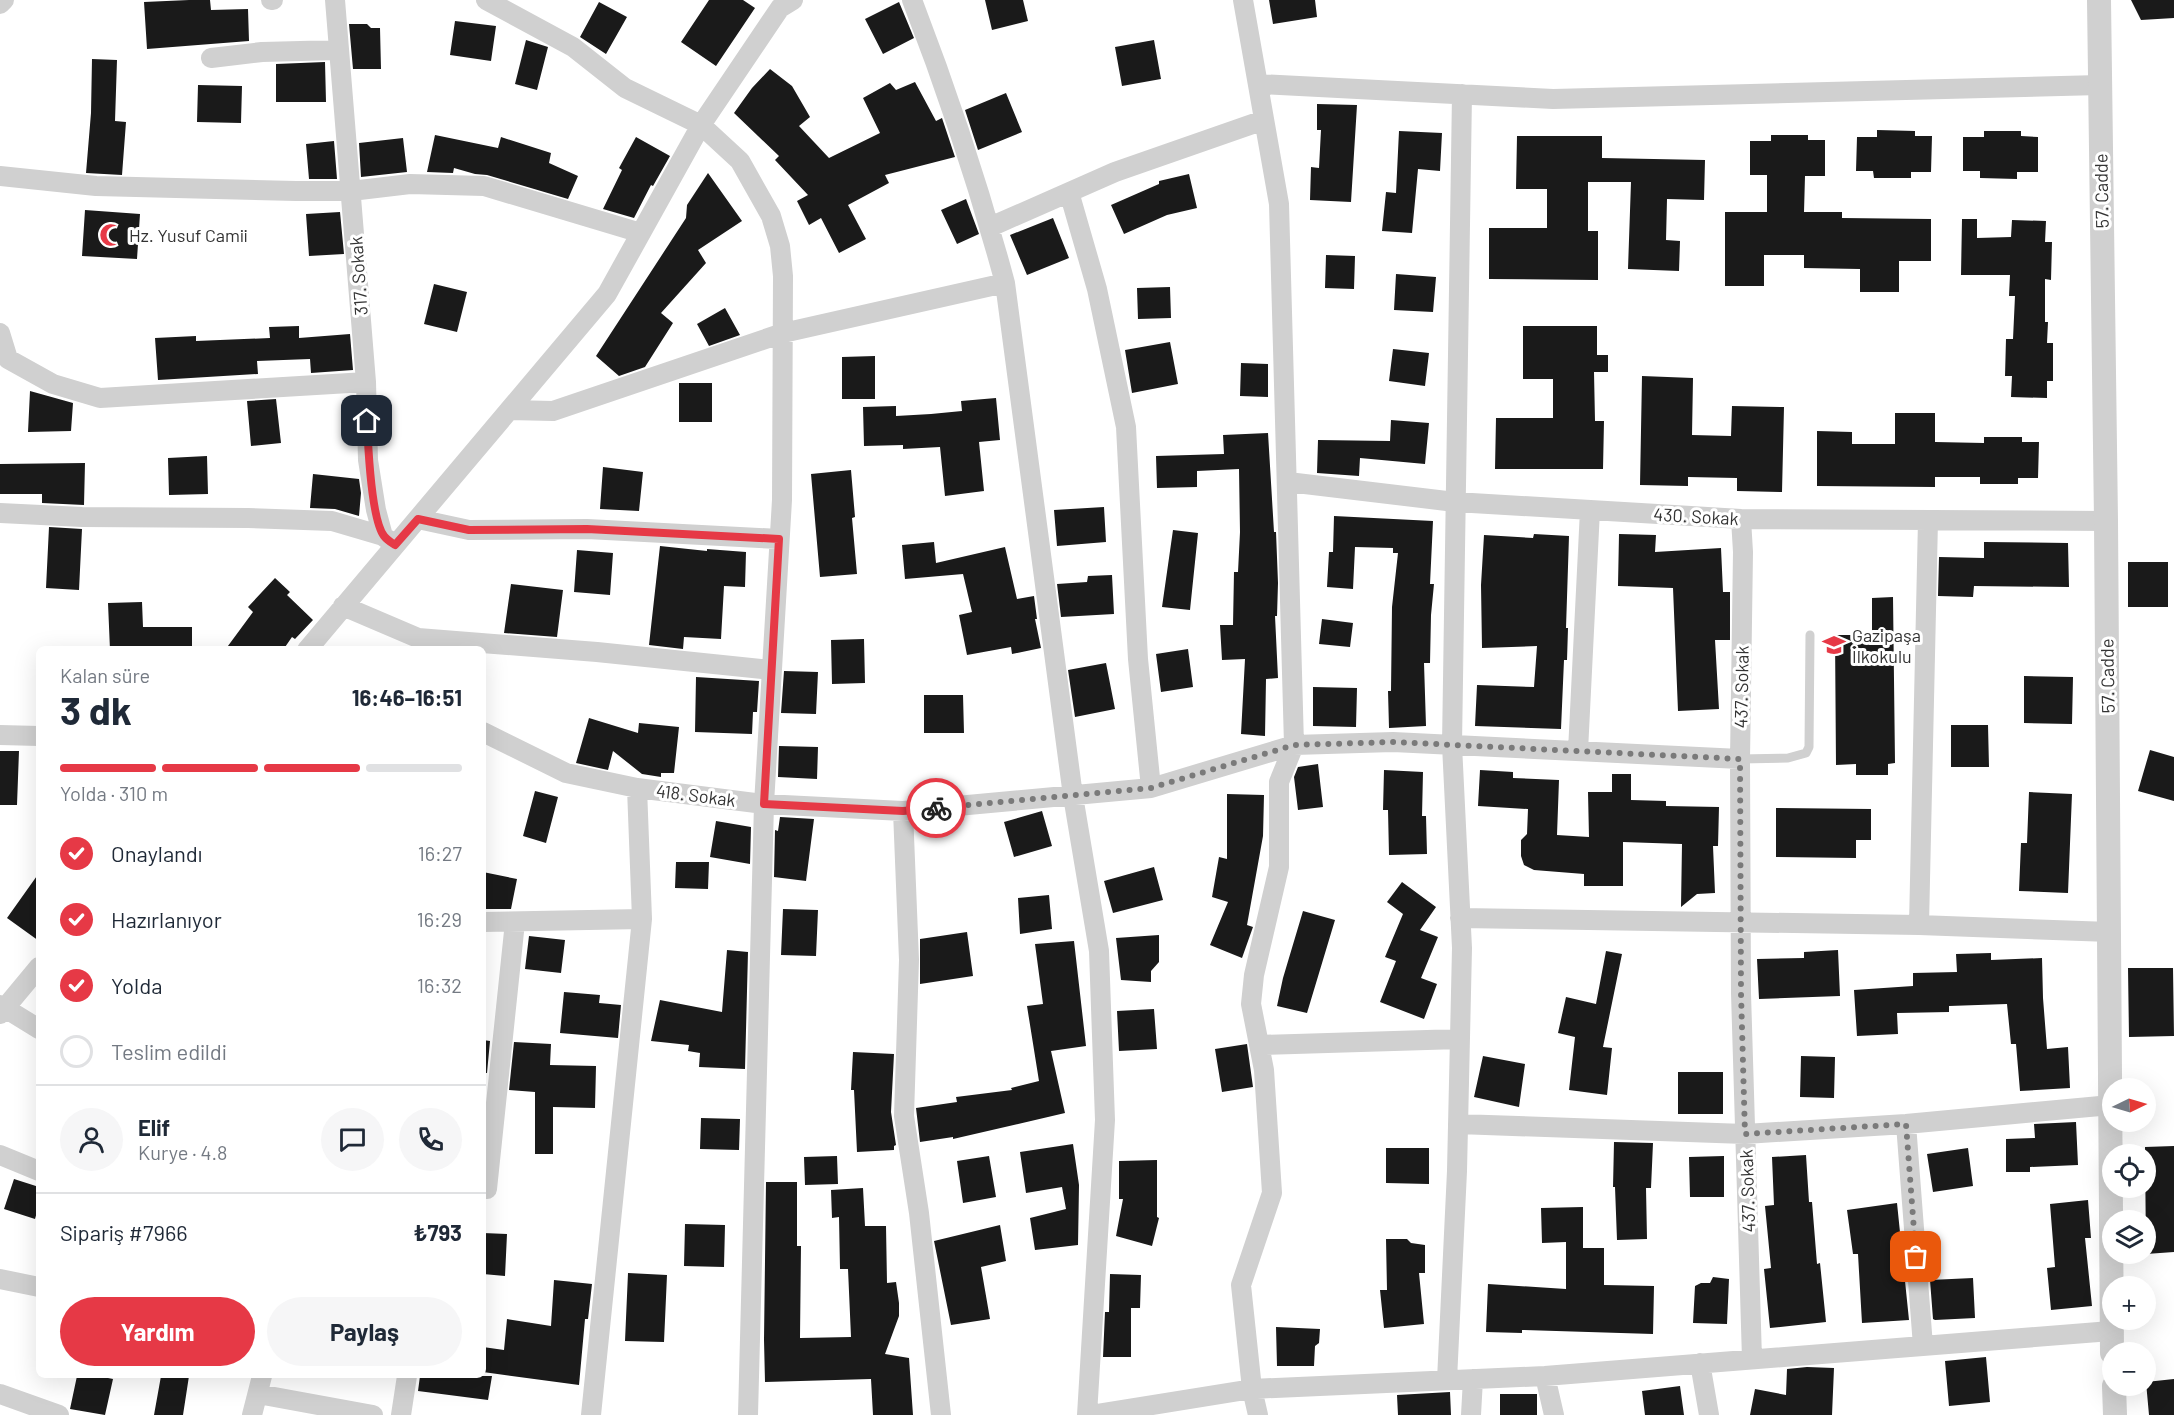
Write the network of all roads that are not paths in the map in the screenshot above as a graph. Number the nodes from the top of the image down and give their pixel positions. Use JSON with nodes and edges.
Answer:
{"nodes":[{"id":1,"x":4,"y":0,"type":"edge"},
{"id":2,"x":335,"y":0,"type":"edge"},
{"id":3,"x":486,"y":0,"type":"edge"},
{"id":4,"x":912,"y":0,"type":"edge"},
{"id":5,"x":1243,"y":0,"type":"edge"},
{"id":6,"x":2099,"y":0,"type":"edge"},
{"id":7,"x":782,"y":3,"type":"edge"},
{"id":8,"x":0,"y":4,"type":"edge"},
{"id":9,"x":339,"y":50,"type":"junction"},
{"id":10,"x":211,"y":58,"type":"dead end"},
{"id":11,"x":1258,"y":84,"type":"junction"},
{"id":12,"x":2100,"y":85,"type":"junction"},
{"id":13,"x":1462,"y":94,"type":"junction"},
{"id":14,"x":1264,"y":120,"type":"junction"},
{"id":15,"x":701,"y":125,"type":"junction"},
{"id":16,"x":0,"y":176,"type":"edge"},
{"id":17,"x":351,"y":191,"type":"junction"},
{"id":18,"x":1069,"y":192,"type":"junction"},
{"id":19,"x":990,"y":227,"type":"junction"},
{"id":20,"x":641,"y":232,"type":"junction"},
{"id":21,"x":1005,"y":283,"type":"junction"},
{"id":22,"x":0,"y":333,"type":"edge"},
{"id":23,"x":783,"y":333,"type":"junction"},
{"id":24,"x":366,"y":382,"type":"junction"},
{"id":25,"x":509,"y":410,"type":"junction"},
{"id":26,"x":1288,"y":482,"type":"junction"},
{"id":27,"x":1455,"y":502,"type":"junction"},
{"id":28,"x":1590,"y":510,"type":"junction"},
{"id":29,"x":0,"y":513,"type":"edge"},
{"id":30,"x":418,"y":519,"type":"junction"},
{"id":31,"x":1741,"y":519,"type":"junction"},
{"id":32,"x":1928,"y":520,"type":"junction"},
{"id":33,"x":2106,"y":521,"type":"junction"},
{"id":34,"x":779,"y":539,"type":"junction"},
{"id":35,"x":389,"y":541,"type":"junction"},
{"id":36,"x":343,"y":606,"type":"junction"},
{"id":37,"x":1810,"y":635,"type":"dead end"},
{"id":38,"x":310,"y":646,"type":"edge"},
{"id":39,"x":771,"y":670,"type":"junction"},
{"id":40,"x":486,"y":733,"type":"edge"},
{"id":41,"x":0,"y":735,"type":"edge"},
{"id":42,"x":36,"y":736,"type":"edge"},
{"id":43,"x":1294,"y":745,"type":"junction"},
{"id":44,"x":1452,"y":745,"type":"junction"},
{"id":45,"x":1578,"y":751,"type":"junction"},
{"id":46,"x":1740,"y":759,"type":"junction"},
{"id":47,"x":637,"y":788,"type":"junction"},
{"id":48,"x":1151,"y":788,"type":"junction"},
{"id":49,"x":1073,"y":796,"type":"junction"},
{"id":50,"x":764,"y":804,"type":"junction"},
{"id":51,"x":903,"y":811,"type":"junction"},
{"id":52,"x":1460,"y":918,"type":"junction"},
{"id":53,"x":642,"y":919,"type":"junction"},
{"id":54,"x":486,"y":922,"type":"edge"},
{"id":55,"x":515,"y":922,"type":"junction"},
{"id":56,"x":1741,"y":923,"type":"junction"},
{"id":57,"x":1919,"y":925,"type":"junction"},
{"id":58,"x":2109,"y":932,"type":"junction"},
{"id":59,"x":36,"y":970,"type":"edge"},
{"id":60,"x":2,"y":1009,"type":"edge"},
{"id":61,"x":36,"y":1027,"type":"edge"},
{"id":62,"x":1460,"y":1039,"type":"junction"},
{"id":63,"x":1259,"y":1045,"type":"junction"},
{"id":64,"x":2111,"y":1078,"type":"edge"},
{"id":65,"x":2102,"y":1106,"type":"edge"},
{"id":66,"x":1458,"y":1124,"type":"junction"},
{"id":67,"x":1906,"y":1124,"type":"junction"},
{"id":68,"x":2111,"y":1132,"type":"edge"},
{"id":69,"x":1745,"y":1134,"type":"junction"},
{"id":70,"x":0,"y":1155,"type":"edge"},
{"id":71,"x":36,"y":1170,"type":"edge"},
{"id":72,"x":487,"y":1189,"type":"dead end"},
{"id":73,"x":0,"y":1280,"type":"edge"},
{"id":74,"x":36,"y":1286,"type":"edge"},
{"id":75,"x":2102,"y":1342,"type":"edge"},
{"id":76,"x":2112,"y":1342,"type":"edge"},
{"id":77,"x":1923,"y":1346,"type":"junction"},
{"id":78,"x":1752,"y":1359,"type":"junction"},
{"id":79,"x":1700,"y":1364,"type":"junction"},
{"id":80,"x":1545,"y":1376,"type":"junction"},
{"id":81,"x":407,"y":1378,"type":"edge"},
{"id":82,"x":1473,"y":1379,"type":"junction"},
{"id":83,"x":1447,"y":1380,"type":"junction"},
{"id":84,"x":260,"y":1385,"type":"edge"},
{"id":85,"x":1252,"y":1389,"type":"junction"},
{"id":86,"x":0,"y":1394,"type":"edge"},
{"id":87,"x":2114,"y":1396,"type":"edge"},
{"id":88,"x":59,"y":1415,"type":"edge"},
{"id":89,"x":252,"y":1415,"type":"edge"},
{"id":90,"x":373,"y":1415,"type":"edge"},
{"id":91,"x":401,"y":1415,"type":"edge"},
{"id":92,"x":591,"y":1415,"type":"edge"},
{"id":93,"x":748,"y":1415,"type":"edge"},
{"id":94,"x":941,"y":1415,"type":"edge"},
{"id":95,"x":1088,"y":1415,"type":"edge"},
{"id":96,"x":1258,"y":1415,"type":"edge"},
{"id":97,"x":1471,"y":1415,"type":"edge"},
{"id":98,"x":1554,"y":1415,"type":"edge"},
{"id":99,"x":1709,"y":1415,"type":"edge"},
{"id":100,"x":2115,"y":1415,"type":"edge"}],
"edges":[{"from":1,"to":8,"type":"street"},
{"from":2,"to":9,"type":"street","name":"317. Sokak"},
{"from":3,"to":15,"type":"street"},
{"from":4,"to":19,"type":"street"},
{"from":5,"to":11,"type":"street"},
{"from":6,"to":12,"type":"street","name":"57. Cadde"},
{"from":7,"to":15,"type":"street"},
{"from":9,"to":10,"type":"street"},
{"from":9,"to":17,"type":"street","name":"317. Sokak"},
{"from":11,"to":13,"type":"street"},
{"from":11,"to":14,"type":"street"},
{"from":12,"to":13,"type":"street"},
{"from":12,"to":33,"type":"street","name":"57. Cadde"},
{"from":13,"to":27,"type":"street"},
{"from":14,"to":18,"type":"street"},
{"from":14,"to":26,"type":"street"},
{"from":15,"to":20,"type":"street"},
{"from":15,"to":23,"type":"street"},
{"from":16,"to":17,"type":"street"},
{"from":17,"to":20,"type":"street"},
{"from":17,"to":24,"type":"street","name":"317. Sokak"},
{"from":18,"to":19,"type":"street"},
{"from":18,"to":48,"type":"street"},
{"from":19,"to":21,"type":"street"},
{"from":20,"to":25,"type":"street"},
{"from":21,"to":23,"type":"street"},
{"from":21,"to":49,"type":"street"},
{"from":22,"to":24,"type":"street"},
{"from":23,"to":25,"type":"street"},
{"from":23,"to":34,"type":"street"},
{"from":24,"to":35,"type":"street","name":"317. Sokak"},
{"from":25,"to":30,"type":"street"},
{"from":26,"to":27,"type":"street","name":"430. Sokak"},
{"from":26,"to":43,"type":"street"},
{"from":27,"to":28,"type":"street","name":"430. Sokak"},
{"from":27,"to":44,"type":"street"},
{"from":28,"to":31,"type":"street","name":"430. Sokak"},
{"from":28,"to":45,"type":"street"},
{"from":29,"to":35,"type":"street"},
{"from":30,"to":34,"type":"street"},
{"from":30,"to":35,"type":"street"},
{"from":31,"to":32,"type":"street","name":"430. Sokak"},
{"from":31,"to":46,"type":"street","name":"437. Sokak"},
{"from":32,"to":33,"type":"street","name":"430. Sokak"},
{"from":32,"to":57,"type":"street"},
{"from":33,"to":58,"type":"street","name":"57. Cadde"},
{"from":34,"to":39,"type":"street"},
{"from":35,"to":36,"type":"street"},
{"from":36,"to":38,"type":"street"},
{"from":36,"to":39,"type":"street"},
{"from":37,"to":46,"type":"lane"},
{"from":39,"to":50,"type":"street"},
{"from":40,"to":47,"type":"street","name":"418. Sokak"},
{"from":41,"to":42,"type":"street"},
{"from":43,"to":44,"type":"street","name":"418. Sokak"},
{"from":43,"to":48,"type":"street","name":"418. Sokak"},
{"from":43,"to":63,"type":"street"},
{"from":44,"to":45,"type":"street","name":"418. Sokak"},
{"from":44,"to":52,"type":"street"},
{"from":45,"to":46,"type":"street","name":"418. Sokak"},
{"from":46,"to":56,"type":"street","name":"437. Sokak"},
{"from":47,"to":50,"type":"street","name":"418. Sokak"},
{"from":47,"to":53,"type":"street"},
{"from":48,"to":49,"type":"street","name":"418. Sokak"},
{"from":49,"to":51,"type":"street","name":"418. Sokak"},
{"from":49,"to":95,"type":"street"},
{"from":50,"to":51,"type":"street","name":"418. Sokak"},
{"from":50,"to":93,"type":"street"},
{"from":51,"to":94,"type":"street"},
{"from":52,"to":56,"type":"street"},
{"from":52,"to":62,"type":"street"},
{"from":53,"to":55,"type":"street"},
{"from":53,"to":92,"type":"street"},
{"from":54,"to":55,"type":"street"},
{"from":55,"to":72,"type":"street"},
{"from":56,"to":57,"type":"street"},
{"from":56,"to":69,"type":"street","name":"437. Sokak"},
{"from":57,"to":58,"type":"street"},
{"from":58,"to":64,"type":"street","name":"57. Cadde"},
{"from":59,"to":60,"type":"street"},
{"from":60,"to":61,"type":"street"},
{"from":62,"to":63,"type":"street"},
{"from":62,"to":66,"type":"street"},
{"from":63,"to":85,"type":"street"},
{"from":65,"to":67,"type":"street"},
{"from":66,"to":69,"type":"street"},
{"from":66,"to":83,"type":"street"},
{"from":67,"to":69,"type":"street"},
{"from":67,"to":77,"type":"street"},
{"from":68,"to":76,"type":"street","name":"57. Cadde"},
{"from":69,"to":78,"type":"street","name":"437. Sokak"},
{"from":70,"to":71,"type":"street"},
{"from":73,"to":74,"type":"street"},
{"from":75,"to":77,"type":"street"},
{"from":77,"to":78,"type":"street"},
{"from":78,"to":79,"type":"street"},
{"from":79,"to":80,"type":"street"},
{"from":79,"to":99,"type":"street"},
{"from":80,"to":82,"type":"street"},
{"from":80,"to":98,"type":"street"},
{"from":81,"to":91,"type":"street"},
{"from":82,"to":83,"type":"street"},
{"from":82,"to":97,"type":"street"},
{"from":83,"to":85,"type":"street"},
{"from":84,"to":89,"type":"street"},
{"from":84,"to":90,"type":"street"},
{"from":85,"to":95,"type":"street"},
{"from":85,"to":96,"type":"street"},
{"from":86,"to":88,"type":"street"},
{"from":87,"to":100,"type":"street"}]}
